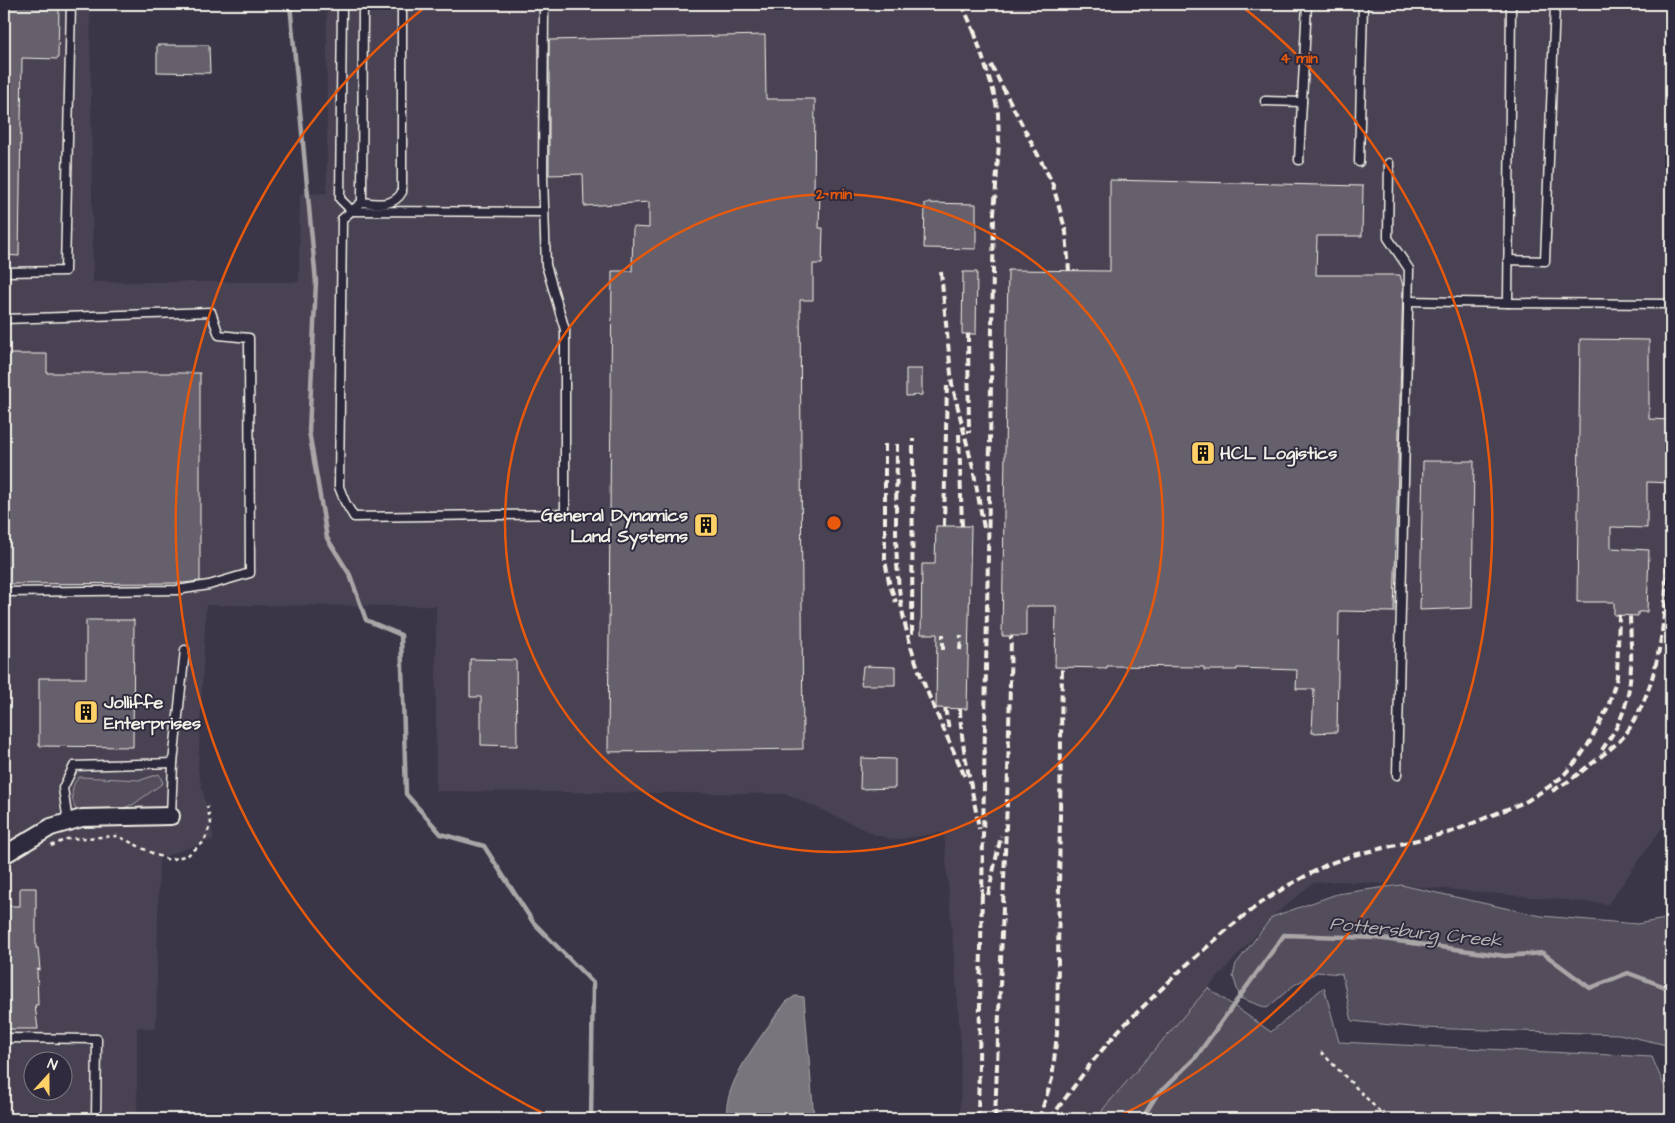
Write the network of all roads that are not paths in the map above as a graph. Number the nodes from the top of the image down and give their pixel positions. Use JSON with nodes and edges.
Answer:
{"nodes":[{"id":1,"x":71,"y":4,"type":"edge"},
{"id":2,"x":342,"y":4,"type":"edge"},
{"id":3,"x":363,"y":4,"type":"edge"},
{"id":4,"x":402,"y":4,"type":"edge"},
{"id":5,"x":544,"y":4,"type":"edge"},
{"id":6,"x":1306,"y":4,"type":"edge"},
{"id":7,"x":1363,"y":4,"type":"edge"},
{"id":8,"x":1511,"y":4,"type":"edge"},
{"id":9,"x":1555,"y":4,"type":"edge"},
{"id":10,"x":1265,"y":101,"type":"dead end"},
{"id":11,"x":1302,"y":102,"type":"junction"},
{"id":12,"x":1299,"y":160,"type":"dead end"},
{"id":13,"x":1359,"y":162,"type":"dead end"},
{"id":14,"x":1389,"y":162,"type":"dead end"},
{"id":15,"x":362,"y":202,"type":"junction"},
{"id":16,"x":352,"y":211,"type":"junction"},
{"id":17,"x":544,"y":212,"type":"junction"},
{"id":18,"x":1508,"y":260,"type":"junction"},
{"id":19,"x":4,"y":272,"type":"edge"},
{"id":20,"x":1408,"y":301,"type":"junction"},
{"id":21,"x":1508,"y":304,"type":"junction"},
{"id":22,"x":1671,"y":304,"type":"edge"},
{"id":23,"x":4,"y":319,"type":"edge"},
{"id":24,"x":4,"y":592,"type":"edge"},
{"id":25,"x":185,"y":650,"type":"dead end"},
{"id":26,"x":173,"y":763,"type":"junction"},
{"id":27,"x":1397,"y":775,"type":"dead end"},
{"id":28,"x":171,"y":816,"type":"joint"},
{"id":29,"x":68,"y":822,"type":"junction"},
{"id":30,"x":6,"y":856,"type":"edge"},
{"id":31,"x":4,"y":1038,"type":"edge"},
{"id":32,"x":96,"y":1119,"type":"edge"}],
"edges":[{"from":1,"to":19,"type":"lane"},
{"from":2,"to":16,"type":"lane"},
{"from":3,"to":15,"type":"lane"},
{"from":4,"to":15,"type":"lane"},
{"from":5,"to":17,"type":"lane"},
{"from":6,"to":11,"type":"lane"},
{"from":7,"to":13,"type":"lane"},
{"from":8,"to":18,"type":"lane"},
{"from":9,"to":18,"type":"lane"},
{"from":10,"to":11,"type":"lane"},
{"from":11,"to":12,"type":"lane"},
{"from":14,"to":20,"type":"lane"},
{"from":15,"to":16,"type":"lane"},
{"from":16,"to":17,"type":"lane"},
{"from":16,"to":17,"type":"lane"},
{"from":18,"to":21,"type":"lane"},
{"from":20,"to":21,"type":"lane"},
{"from":20,"to":27,"type":"lane"},
{"from":21,"to":22,"type":"lane"},
{"from":23,"to":24,"type":"lane"},
{"from":25,"to":26,"type":"lane"},
{"from":26,"to":28,"type":"lane"},
{"from":26,"to":29,"type":"lane"},
{"from":28,"to":29,"type":"street"},
{"from":29,"to":30,"type":"street"},
{"from":31,"to":32,"type":"lane"}]}
